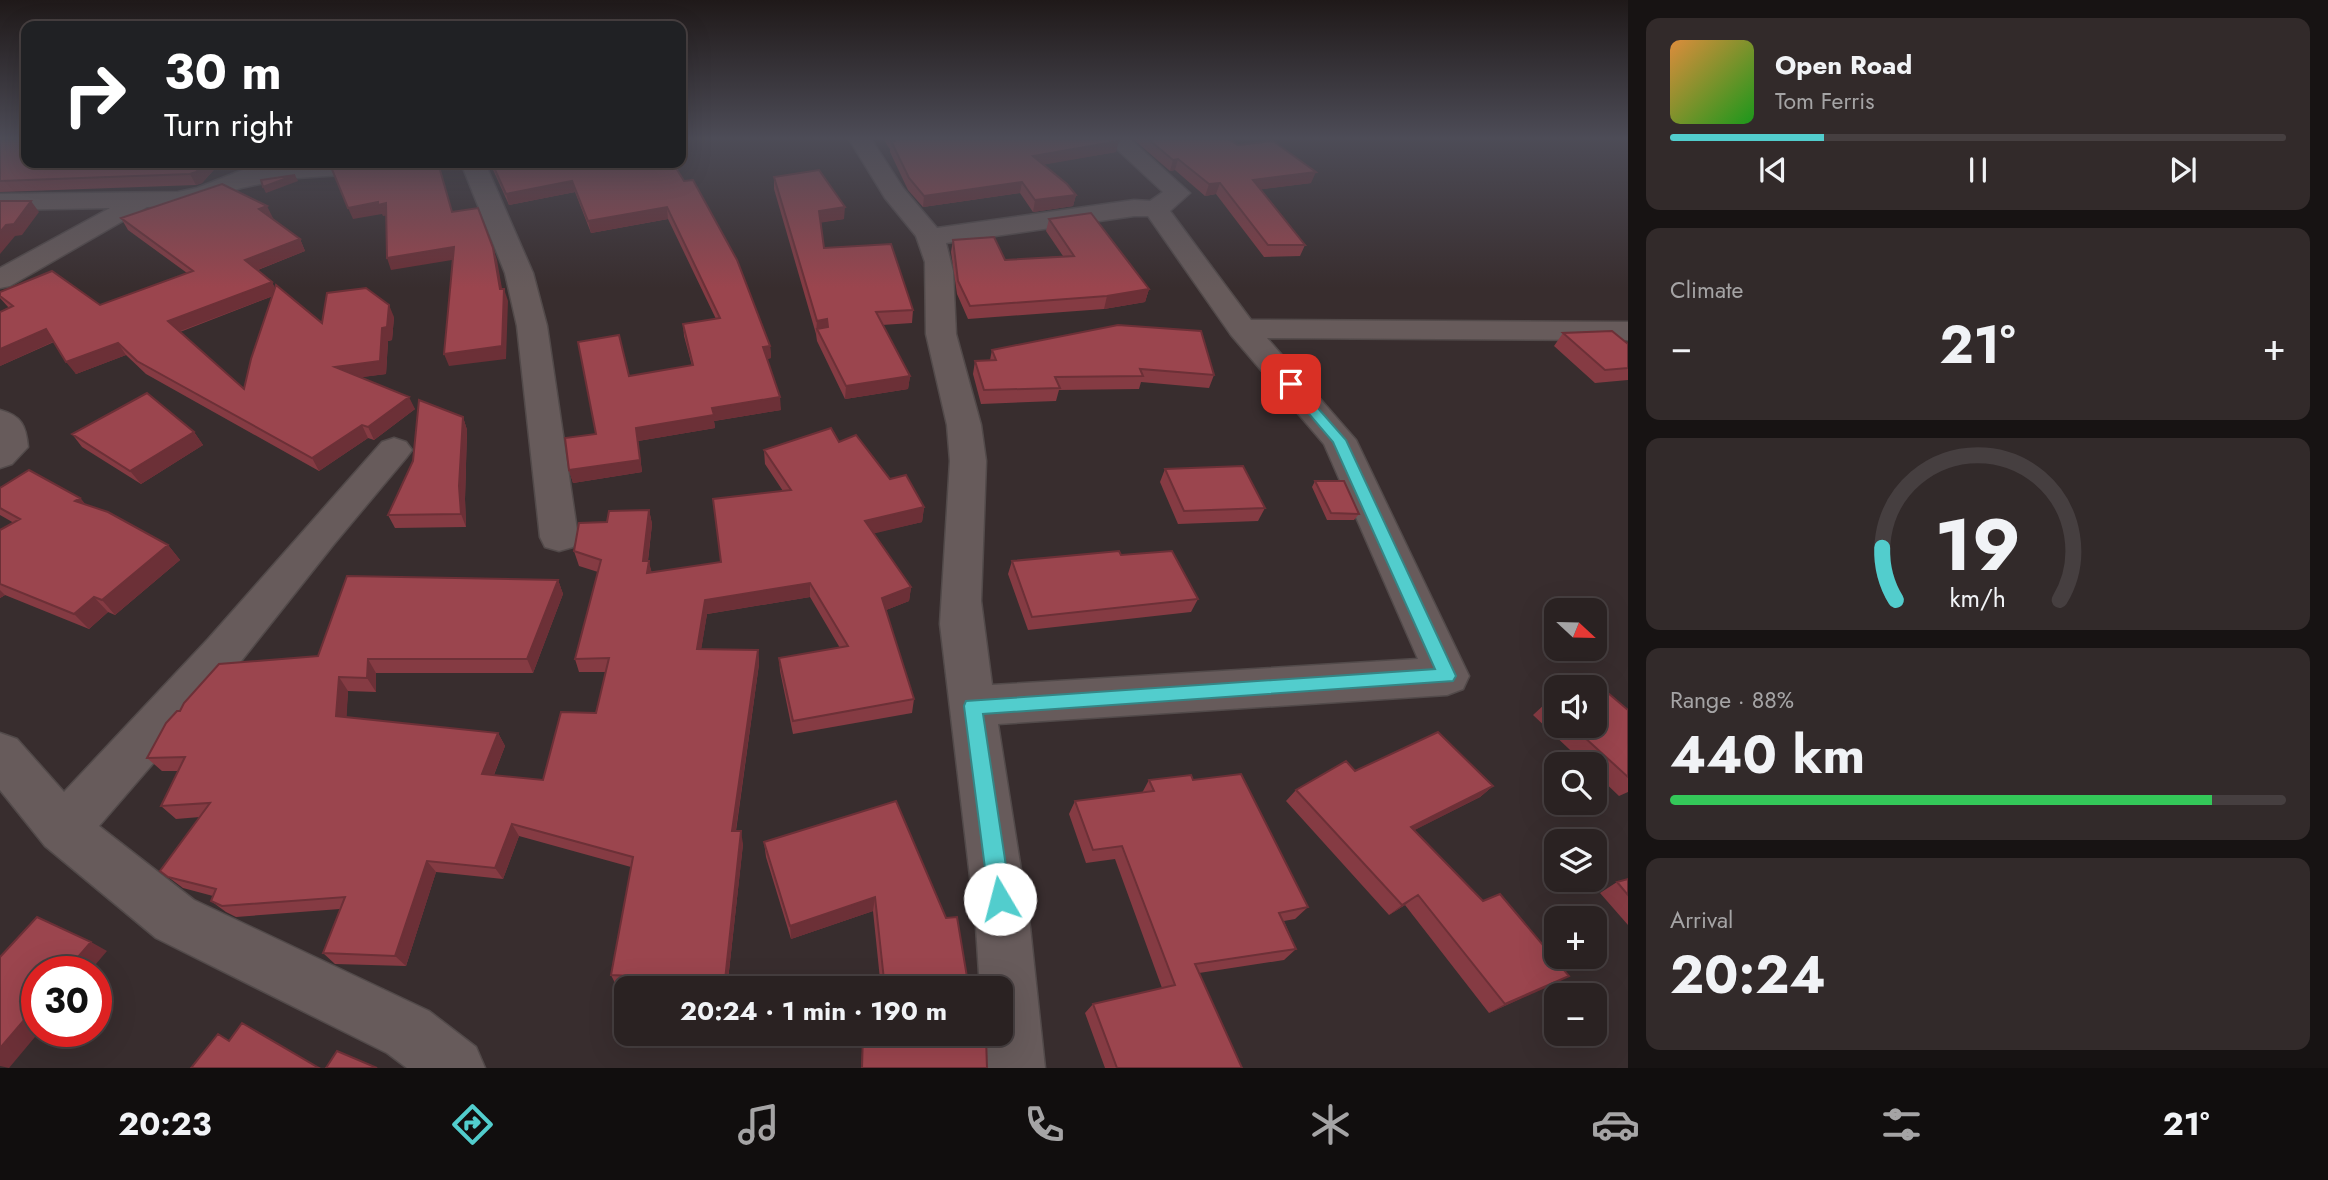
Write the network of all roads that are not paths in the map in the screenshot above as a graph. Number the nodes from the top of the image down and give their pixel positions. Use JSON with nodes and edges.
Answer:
{"nodes":[{"id":1,"x":212,"y":189,"type":"edge"},
{"id":2,"x":483,"y":189,"type":"edge"},
{"id":3,"x":892,"y":189,"type":"edge"},
{"id":4,"x":1172,"y":189,"type":"edge"},
{"id":5,"x":0,"y":202,"type":"edge"},
{"id":6,"x":138,"y":202,"type":"junction"},
{"id":7,"x":1156,"y":209,"type":"junction"},
{"id":8,"x":929,"y":237,"type":"junction"},
{"id":9,"x":0,"y":279,"type":"edge"},
{"id":10,"x":1242,"y":329,"type":"junction"},
{"id":11,"x":1625,"y":333,"type":"edge"},
{"id":12,"x":0,"y":422,"type":"edge"},
{"id":13,"x":394,"y":450,"type":"dead end"},
{"id":14,"x":0,"y":456,"type":"edge"},
{"id":15,"x":559,"y":537,"type":"dead end"},
{"id":16,"x":973,"y":706,"type":"junction"},
{"id":17,"x":0,"y":754,"type":"edge"},
{"id":18,"x":63,"y":829,"type":"junction"},
{"id":19,"x":455,"y":1068,"type":"edge"},
{"id":20,"x":1015,"y":1068,"type":"edge"}],
"edges":[{"from":1,"to":6,"type":"street"},
{"from":2,"to":15,"type":"street"},
{"from":3,"to":8,"type":"street"},
{"from":4,"to":7,"type":"street"},
{"from":5,"to":6,"type":"street"},
{"from":6,"to":9,"type":"street"},
{"from":7,"to":8,"type":"street"},
{"from":7,"to":10,"type":"street"},
{"from":8,"to":16,"type":"street"},
{"from":10,"to":11,"type":"street"},
{"from":10,"to":16,"type":"street"},
{"from":12,"to":14,"type":"street"},
{"from":13,"to":18,"type":"street"},
{"from":16,"to":20,"type":"street"},
{"from":17,"to":18,"type":"street"},
{"from":18,"to":19,"type":"street"}]}
